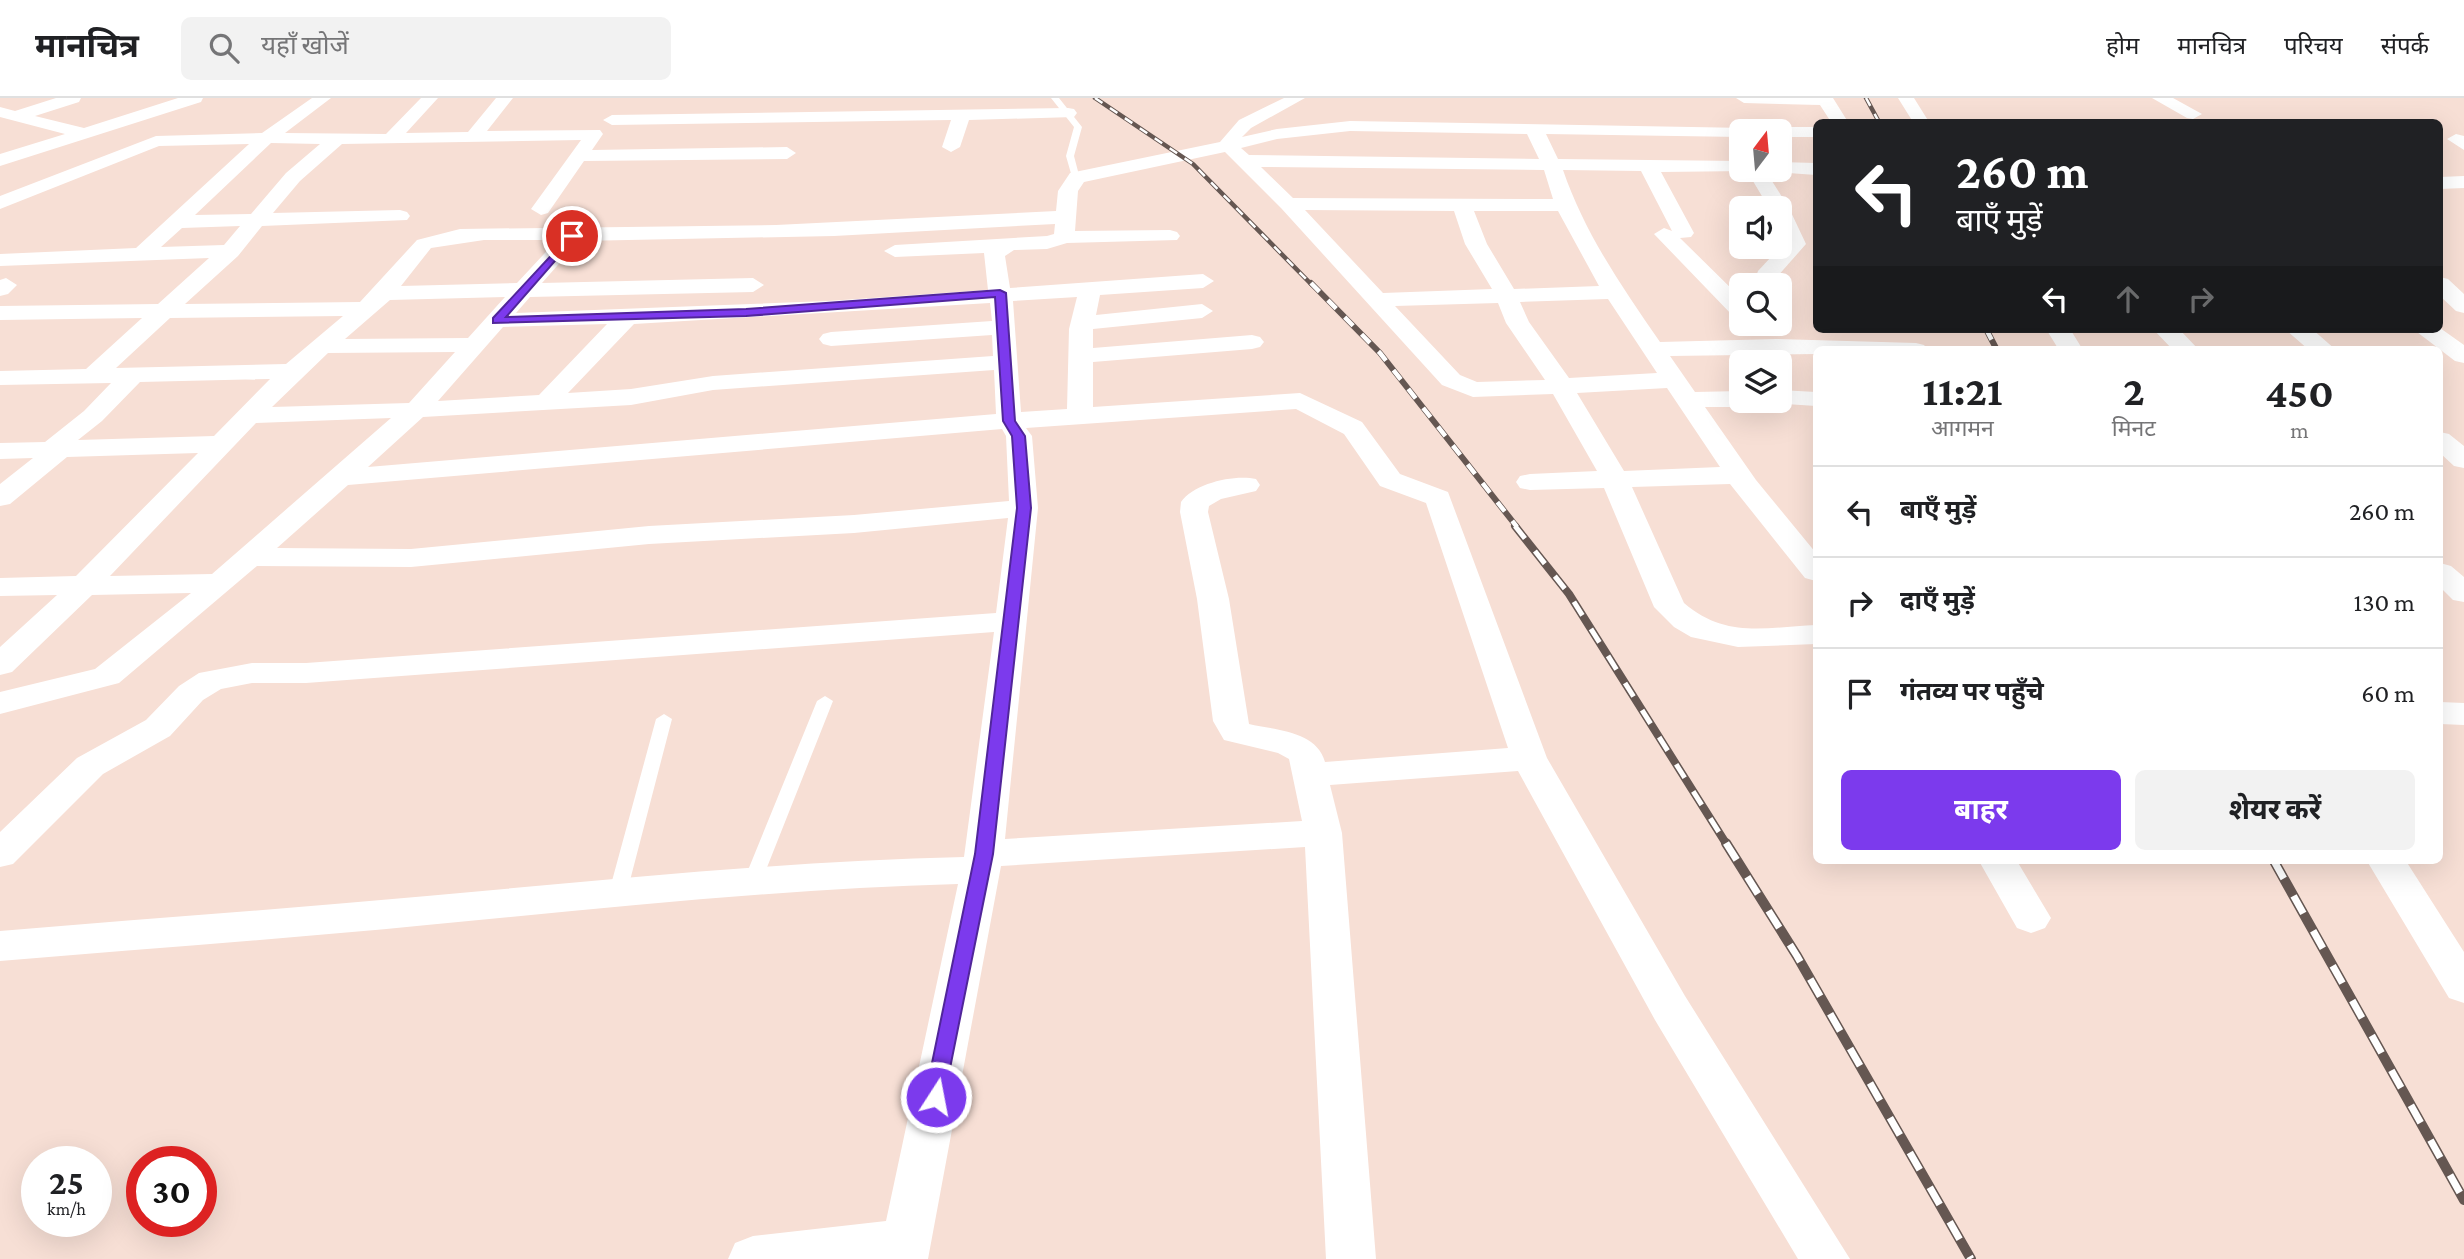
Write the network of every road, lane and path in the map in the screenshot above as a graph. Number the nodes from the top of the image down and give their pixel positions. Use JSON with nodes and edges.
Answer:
{"nodes":[{"id":1,"x":73,"y":98,"type":"edge"},
{"id":2,"x":195,"y":98,"type":"edge"},
{"id":3,"x":323,"y":98,"type":"edge"},
{"id":4,"x":430,"y":98,"type":"edge"},
{"id":5,"x":505,"y":98,"type":"edge"},
{"id":6,"x":628,"y":98,"type":"edge"},
{"id":7,"x":677,"y":98,"type":"edge"},
{"id":8,"x":1055,"y":98,"type":"edge"},
{"id":9,"x":1297,"y":98,"type":"edge"},
{"id":10,"x":1744,"y":98,"type":"edge"},
{"id":11,"x":1906,"y":98,"type":"edge"},
{"id":12,"x":2160,"y":98,"type":"edge"},
{"id":13,"x":0,"y":112,"type":"edge"},
{"id":14,"x":1068,"y":113,"type":"junction"},
{"id":15,"x":2193,"y":114,"type":"dead end"},
{"id":16,"x":19,"y":115,"type":"junction"},
{"id":17,"x":962,"y":115,"type":"junction"},
{"id":18,"x":655,"y":118,"type":"junction"},
{"id":19,"x":1837,"y":119,"type":"edge"},
{"id":20,"x":1919,"y":119,"type":"edge"},
{"id":21,"x":612,"y":120,"type":"junction"},
{"id":22,"x":0,"y":121,"type":"edge"},
{"id":23,"x":1534,"y":129,"type":"junction"},
{"id":24,"x":1729,"y":132,"type":"edge"},
{"id":25,"x":87,"y":133,"type":"junction"},
{"id":26,"x":1792,"y":133,"type":"edge"},
{"id":27,"x":594,"y":134,"type":"junction"},
{"id":28,"x":1813,"y":134,"type":"edge"},
{"id":29,"x":473,"y":137,"type":"junction"},
{"id":30,"x":266,"y":138,"type":"junction"},
{"id":31,"x":337,"y":139,"type":"junction"},
{"id":32,"x":391,"y":139,"type":"junction"},
{"id":33,"x":156,"y":141,"type":"junction"},
{"id":34,"x":951,"y":146,"type":"dead end"},
{"id":35,"x":787,"y":153,"type":"dead end"},
{"id":36,"x":1237,"y":154,"type":"junction"},
{"id":37,"x":579,"y":156,"type":"junction"},
{"id":38,"x":0,"y":160,"type":"edge"},
{"id":39,"x":1551,"y":165,"type":"junction"},
{"id":40,"x":1648,"y":166,"type":"junction"},
{"id":41,"x":1729,"y":167,"type":"edge"},
{"id":42,"x":1792,"y":168,"type":"edge"},
{"id":43,"x":1813,"y":169,"type":"edge"},
{"id":44,"x":1077,"y":177,"type":"junction"},
{"id":45,"x":2464,"y":182,"type":"edge"},
{"id":46,"x":2443,"y":183,"type":"edge"},
{"id":47,"x":0,"y":191,"type":"edge"},
{"id":48,"x":21,"y":196,"type":"junction"},
{"id":49,"x":0,"y":203,"type":"edge"},
{"id":50,"x":1288,"y":204,"type":"junction"},
{"id":51,"x":1564,"y":205,"type":"junction"},
{"id":52,"x":1462,"y":206,"type":"junction"},
{"id":53,"x":541,"y":208,"type":"dead end"},
{"id":54,"x":400,"y":216,"type":"dead end"},
{"id":55,"x":258,"y":219,"type":"junction"},
{"id":56,"x":177,"y":222,"type":"junction"},
{"id":57,"x":1065,"y":227,"type":"junction"},
{"id":58,"x":572,"y":236,"type":"junction"},
{"id":59,"x":1170,"y":236,"type":"dead end"},
{"id":60,"x":1007,"y":245,"type":"junction"},
{"id":61,"x":230,"y":251,"type":"junction"},
{"id":62,"x":895,"y":251,"type":"dead end"},
{"id":63,"x":140,"y":256,"type":"junction"},
{"id":64,"x":1781,"y":259,"type":"edge"},
{"id":65,"x":0,"y":260,"type":"edge"},
{"id":66,"x":1769,"y":273,"type":"edge"},
{"id":67,"x":1203,"y":281,"type":"dead end"},
{"id":68,"x":753,"y":285,"type":"dead end"},
{"id":69,"x":1091,"y":287,"type":"junction"},
{"id":70,"x":2443,"y":287,"type":"edge"},
{"id":71,"x":1729,"y":288,"type":"edge"},
{"id":72,"x":524,"y":290,"type":"junction"},
{"id":73,"x":1614,"y":292,"type":"junction"},
{"id":74,"x":1506,"y":295,"type":"junction"},
{"id":75,"x":1377,"y":300,"type":"junction"},
{"id":76,"x":375,"y":301,"type":"junction"},
{"id":77,"x":2464,"y":307,"type":"edge"},
{"id":78,"x":163,"y":310,"type":"junction"},
{"id":79,"x":1002,"y":310,"type":"junction"},
{"id":80,"x":2443,"y":310,"type":"edge"},
{"id":81,"x":1202,"y":311,"type":"dead end"},
{"id":82,"x":0,"y":313,"type":"edge"},
{"id":83,"x":627,"y":317,"type":"junction"},
{"id":84,"x":497,"y":320,"type":"junction"},
{"id":85,"x":1082,"y":323,"type":"junction"},
{"id":86,"x":2169,"y":333,"type":"edge"},
{"id":87,"x":2302,"y":333,"type":"edge"},
{"id":88,"x":2431,"y":333,"type":"edge"},
{"id":89,"x":1766,"y":336,"type":"edge"},
{"id":90,"x":831,"y":339,"type":"dead end"},
{"id":91,"x":1252,"y":342,"type":"dead end"},
{"id":92,"x":475,"y":345,"type":"junction"},
{"id":93,"x":323,"y":346,"type":"junction"},
{"id":94,"x":1776,"y":346,"type":"junction"},
{"id":95,"x":2183,"y":346,"type":"edge"},
{"id":96,"x":2319,"y":346,"type":"edge"},
{"id":97,"x":1813,"y":347,"type":"edge"},
{"id":98,"x":1653,"y":349,"type":"junction"},
{"id":99,"x":1082,"y":356,"type":"junction"},
{"id":100,"x":2464,"y":356,"type":"edge"},
{"id":101,"x":1006,"y":362,"type":"junction"},
{"id":102,"x":292,"y":371,"type":"junction"},
{"id":103,"x":132,"y":376,"type":"junction"},
{"id":104,"x":0,"y":377,"type":"edge"},
{"id":105,"x":89,"y":378,"type":"junction"},
{"id":106,"x":1559,"y":385,"type":"junction"},
{"id":107,"x":1682,"y":390,"type":"junction"},
{"id":108,"x":1729,"y":397,"type":"edge"},
{"id":109,"x":1792,"y":398,"type":"edge"},
{"id":110,"x":1813,"y":399,"type":"edge"},
{"id":111,"x":546,"y":402,"type":"junction"},
{"id":112,"x":416,"y":411,"type":"junction"},
{"id":113,"x":250,"y":415,"type":"junction"},
{"id":114,"x":1080,"y":416,"type":"junction"},
{"id":115,"x":1009,"y":421,"type":"junction"},
{"id":116,"x":2443,"y":443,"type":"edge"},
{"id":117,"x":222,"y":444,"type":"junction"},
{"id":118,"x":56,"y":450,"type":"junction"},
{"id":119,"x":0,"y":451,"type":"edge"},
{"id":120,"x":2464,"y":462,"type":"edge"},
{"id":121,"x":2443,"y":464,"type":"edge"},
{"id":122,"x":1738,"y":474,"type":"junction"},
{"id":123,"x":344,"y":477,"type":"junction"},
{"id":124,"x":1614,"y":477,"type":"junction"},
{"id":125,"x":1530,"y":482,"type":"dead end"},
{"id":126,"x":1246,"y":485,"type":"dead end"},
{"id":127,"x":0,"y":498,"type":"edge"},
{"id":128,"x":1024,"y":508,"type":"junction"},
{"id":129,"x":247,"y":557,"type":"junction"},
{"id":130,"x":1813,"y":568,"type":"edge"},
{"id":131,"x":2443,"y":575,"type":"edge"},
{"id":132,"x":219,"y":583,"type":"junction"},
{"id":133,"x":84,"y":586,"type":"junction"},
{"id":134,"x":0,"y":587,"type":"edge"},
{"id":135,"x":2464,"y":593,"type":"edge"},
{"id":136,"x":2443,"y":600,"type":"edge"},
{"id":137,"x":2464,"y":601,"type":"edge"},
{"id":138,"x":1012,"y":621,"type":"junction"},
{"id":139,"x":1813,"y":634,"type":"edge"},
{"id":140,"x":0,"y":665,"type":"edge"},
{"id":141,"x":825,"y":701,"type":"dead end"},
{"id":142,"x":0,"y":703,"type":"edge"},
{"id":143,"x":2443,"y":713,"type":"edge"},
{"id":144,"x":2464,"y":714,"type":"edge"},
{"id":145,"x":664,"y":719,"type":"dead end"},
{"id":146,"x":1529,"y":758,"type":"junction"},
{"id":147,"x":1308,"y":775,"type":"junction"},
{"id":148,"x":1323,"y":833,"type":"junction"},
{"id":149,"x":0,"y":854,"type":"edge"},
{"id":150,"x":982,"y":862,"type":"junction"},
{"id":151,"x":2000,"y":864,"type":"edge"},
{"id":152,"x":2388,"y":864,"type":"edge"},
{"id":153,"x":753,"y":880,"type":"junction"},
{"id":154,"x":618,"y":892,"type":"junction"},
{"id":155,"x":2031,"y":918,"type":"dead end"},
{"id":156,"x":0,"y":946,"type":"edge"},
{"id":157,"x":2464,"y":987,"type":"edge"},
{"id":158,"x":905,"y":1250,"type":"edge"},
{"id":159,"x":753,"y":1259,"type":"edge"},
{"id":160,"x":1351,"y":1259,"type":"edge"},
{"id":161,"x":1825,"y":1259,"type":"edge"}],
"edges":[{"from":1,"to":16,"type":"street"},
{"from":2,"to":25,"type":"street"},
{"from":3,"to":30,"type":"street"},
{"from":4,"to":32,"type":"street"},
{"from":5,"to":29,"type":"street"},
{"from":6,"to":21,"type":"street"},
{"from":7,"to":18,"type":"street"},
{"from":8,"to":14,"type":"lane"},
{"from":9,"to":36,"type":"street"},
{"from":10,"to":19,"type":"street"},
{"from":11,"to":20,"type":"street"},
{"from":12,"to":15,"type":"street"},
{"from":13,"to":16,"type":"street"},
{"from":14,"to":17,"type":"street"},
{"from":14,"to":44,"type":"lane"},
{"from":16,"to":22,"type":"street"},
{"from":16,"to":25,"type":"street"},
{"from":17,"to":18,"type":"street"},
{"from":17,"to":34,"type":"street"},
{"from":18,"to":21,"type":"street"},
{"from":21,"to":27,"type":"street"},
{"from":23,"to":24,"type":"street"},
{"from":23,"to":36,"type":"street"},
{"from":23,"to":39,"type":"street"},
{"from":25,"to":33,"type":"street"},
{"from":25,"to":38,"type":"street"},
{"from":26,"to":28,"type":"street"},
{"from":27,"to":29,"type":"street"},
{"from":27,"to":37,"type":"street"},
{"from":29,"to":32,"type":"street"},
{"from":30,"to":31,"type":"street"},
{"from":30,"to":33,"type":"street"},
{"from":30,"to":56,"type":"street"},
{"from":31,"to":32,"type":"street"},
{"from":31,"to":55,"type":"street"},
{"from":33,"to":48,"type":"street"},
{"from":35,"to":37,"type":"street"},
{"from":36,"to":39,"type":"street"},
{"from":36,"to":44,"type":"street"},
{"from":36,"to":50,"type":"street"},
{"from":37,"to":53,"type":"street"},
{"from":39,"to":40,"type":"street"},
{"from":39,"to":51,"type":"street"},
{"from":40,"to":41,"type":"street"},
{"from":40,"to":71,"type":"street"},
{"from":42,"to":43,"type":"street"},
{"from":44,"to":57,"type":"street"},
{"from":45,"to":46,"type":"street"},
{"from":47,"to":48,"type":"street"},
{"from":48,"to":49,"type":"street"},
{"from":50,"to":52,"type":"street"},
{"from":50,"to":75,"type":"street"},
{"from":51,"to":52,"type":"street"},
{"from":51,"to":73,"type":"street"},
{"from":52,"to":74,"type":"street"},
{"from":54,"to":55,"type":"street"},
{"from":55,"to":56,"type":"street"},
{"from":55,"to":61,"type":"street"},
{"from":56,"to":63,"type":"street"},
{"from":57,"to":58,"type":"street"},
{"from":57,"to":59,"type":"street"},
{"from":57,"to":60,"type":"street"},
{"from":58,"to":72,"type":"street"},
{"from":58,"to":76,"type":"street"},
{"from":60,"to":62,"type":"street"},
{"from":60,"to":79,"type":"street"},
{"from":61,"to":63,"type":"street"},
{"from":61,"to":78,"type":"street"},
{"from":63,"to":65,"type":"street"},
{"from":64,"to":66,"type":"street"},
{"from":67,"to":69,"type":"street"},
{"from":68,"to":72,"type":"street"},
{"from":69,"to":79,"type":"street"},
{"from":69,"to":85,"type":"street"},
{"from":70,"to":77,"type":"street"},
{"from":72,"to":76,"type":"street"},
{"from":72,"to":84,"type":"street"},
{"from":73,"to":74,"type":"street"},
{"from":73,"to":98,"type":"street"},
{"from":74,"to":75,"type":"street"},
{"from":74,"to":106,"type":"street"},
{"from":75,"to":106,"type":"street"},
{"from":76,"to":78,"type":"street"},
{"from":76,"to":93,"type":"street"},
{"from":77,"to":80,"type":"street"},
{"from":78,"to":82,"type":"street"},
{"from":78,"to":105,"type":"street"},
{"from":79,"to":83,"type":"street"},
{"from":79,"to":90,"type":"street"},
{"from":79,"to":101,"type":"street"},
{"from":81,"to":85,"type":"street"},
{"from":83,"to":84,"type":"street"},
{"from":83,"to":111,"type":"street"},
{"from":84,"to":92,"type":"street"},
{"from":85,"to":99,"type":"street"},
{"from":86,"to":95,"type":"street"},
{"from":87,"to":96,"type":"street"},
{"from":88,"to":100,"type":"street"},
{"from":89,"to":94,"type":"street"},
{"from":91,"to":99,"type":"street"},
{"from":92,"to":93,"type":"street"},
{"from":92,"to":112,"type":"street"},
{"from":93,"to":102,"type":"street"},
{"from":94,"to":97,"type":"street"},
{"from":94,"to":98,"type":"street"},
{"from":98,"to":107,"type":"street"},
{"from":99,"to":114,"type":"street"},
{"from":101,"to":111,"type":"street"},
{"from":101,"to":115,"type":"street"},
{"from":102,"to":103,"type":"street"},
{"from":102,"to":113,"type":"street"},
{"from":103,"to":105,"type":"street"},
{"from":103,"to":118,"type":"street"},
{"from":104,"to":105,"type":"street"},
{"from":106,"to":107,"type":"street"},
{"from":106,"to":124,"type":"street"},
{"from":107,"to":108,"type":"street"},
{"from":107,"to":122,"type":"street"},
{"from":109,"to":110,"type":"street"},
{"from":111,"to":112,"type":"street"},
{"from":112,"to":113,"type":"street"},
{"from":112,"to":123,"type":"street"},
{"from":113,"to":117,"type":"street"},
{"from":114,"to":115,"type":"street"},
{"from":114,"to":146,"type":"street"},
{"from":115,"to":123,"type":"street"},
{"from":115,"to":128,"type":"street"},
{"from":116,"to":120,"type":"street"},
{"from":117,"to":118,"type":"street"},
{"from":117,"to":133,"type":"street"},
{"from":118,"to":119,"type":"street"},
{"from":118,"to":127,"type":"street"},
{"from":120,"to":121,"type":"street"},
{"from":122,"to":124,"type":"street"},
{"from":122,"to":130,"type":"street"},
{"from":123,"to":129,"type":"street"},
{"from":124,"to":125,"type":"street"},
{"from":124,"to":139,"type":"street"},
{"from":126,"to":147,"type":"street"},
{"from":128,"to":129,"type":"street"},
{"from":128,"to":138,"type":"street"},
{"from":129,"to":132,"type":"street"},
{"from":131,"to":135,"type":"street"},
{"from":132,"to":133,"type":"street"},
{"from":132,"to":142,"type":"street"},
{"from":133,"to":134,"type":"street"},
{"from":133,"to":140,"type":"street"},
{"from":136,"to":137,"type":"street"},
{"from":138,"to":149,"type":"street"},
{"from":138,"to":150,"type":"street"},
{"from":141,"to":153,"type":"lane"},
{"from":143,"to":144,"type":"street"},
{"from":145,"to":154,"type":"lane"},
{"from":146,"to":147,"type":"street"},
{"from":146,"to":161,"type":"street"},
{"from":147,"to":148,"type":"street"},
{"from":148,"to":150,"type":"street"},
{"from":148,"to":160,"type":"street"},
{"from":150,"to":153,"type":"street"},
{"from":150,"to":158,"type":"street"},
{"from":151,"to":155,"type":"street"},
{"from":152,"to":157,"type":"street"},
{"from":153,"to":154,"type":"street"},
{"from":154,"to":156,"type":"street"},
{"from":158,"to":159,"type":"street"}]}
